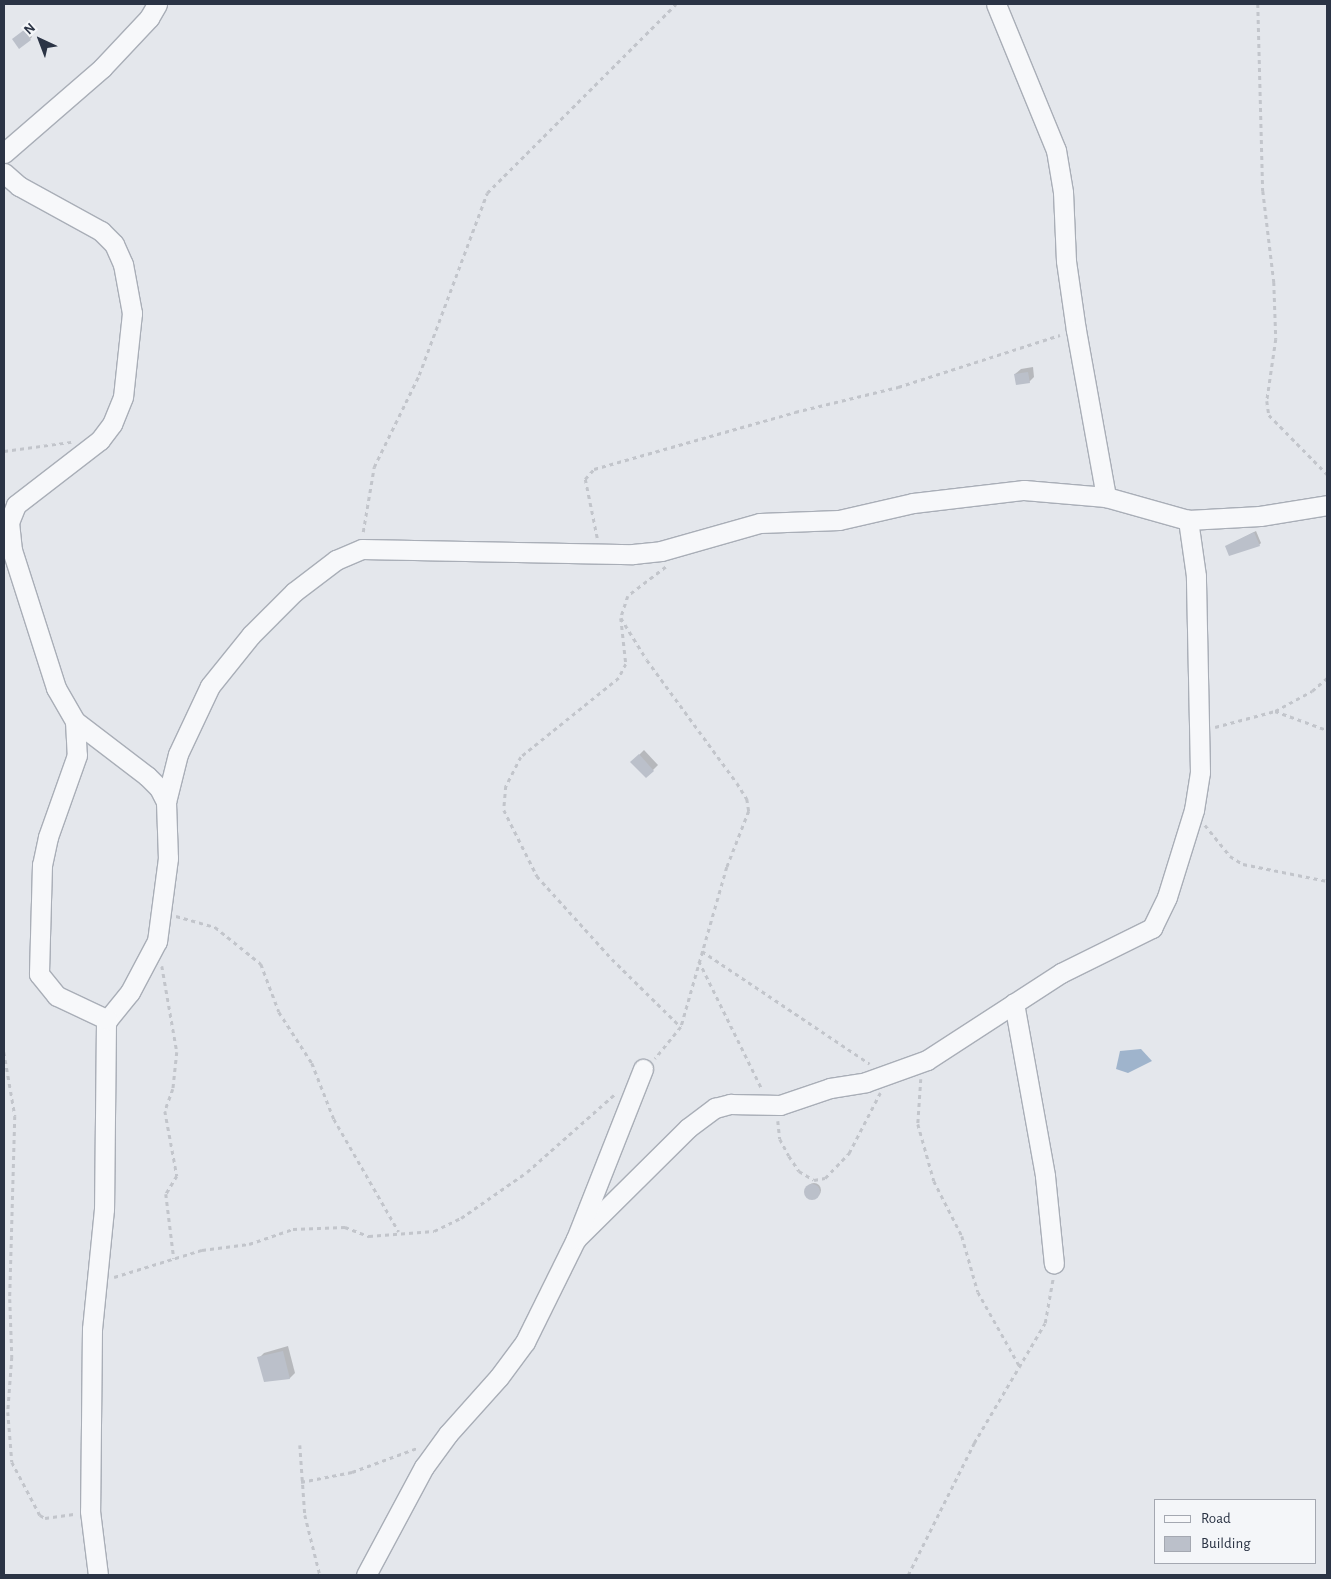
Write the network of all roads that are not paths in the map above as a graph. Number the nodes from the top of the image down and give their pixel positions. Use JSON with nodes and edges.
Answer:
{"nodes":[{"id":1,"x":157,"y":4,"type":"edge"},
{"id":2,"x":996,"y":4,"type":"edge"},
{"id":3,"x":4,"y":153,"type":"edge"},
{"id":4,"x":4,"y":173,"type":"edge"},
{"id":5,"x":1106,"y":497,"type":"junction"},
{"id":6,"x":1327,"y":505,"type":"edge"},
{"id":7,"x":1188,"y":520,"type":"junction"},
{"id":8,"x":75,"y":721,"type":"junction"},
{"id":9,"x":166,"y":802,"type":"junction"},
{"id":10,"x":1014,"y":1003,"type":"junction"},
{"id":11,"x":108,"y":1020,"type":"junction"},
{"id":12,"x":643,"y":1069,"type":"road end"},
{"id":13,"x":576,"y":1239,"type":"junction"},
{"id":14,"x":1054,"y":1264,"type":"road end"},
{"id":15,"x":98,"y":1575,"type":"edge"},
{"id":16,"x":366,"y":1575,"type":"edge"}],
"edges":[{"from":1,"to":3,"type":"street"},
{"from":2,"to":5,"type":"street"},
{"from":4,"to":8,"type":"street"},
{"from":5,"to":7,"type":"street"},
{"from":5,"to":9,"type":"street"},
{"from":6,"to":7,"type":"street"},
{"from":7,"to":10,"type":"street"},
{"from":8,"to":9,"type":"street"},
{"from":8,"to":11,"type":"street"},
{"from":9,"to":11,"type":"street"},
{"from":10,"to":13,"type":"street"},
{"from":10,"to":14,"type":"street"},
{"from":11,"to":15,"type":"street"},
{"from":12,"to":13,"type":"street"},
{"from":13,"to":16,"type":"street"}]}
